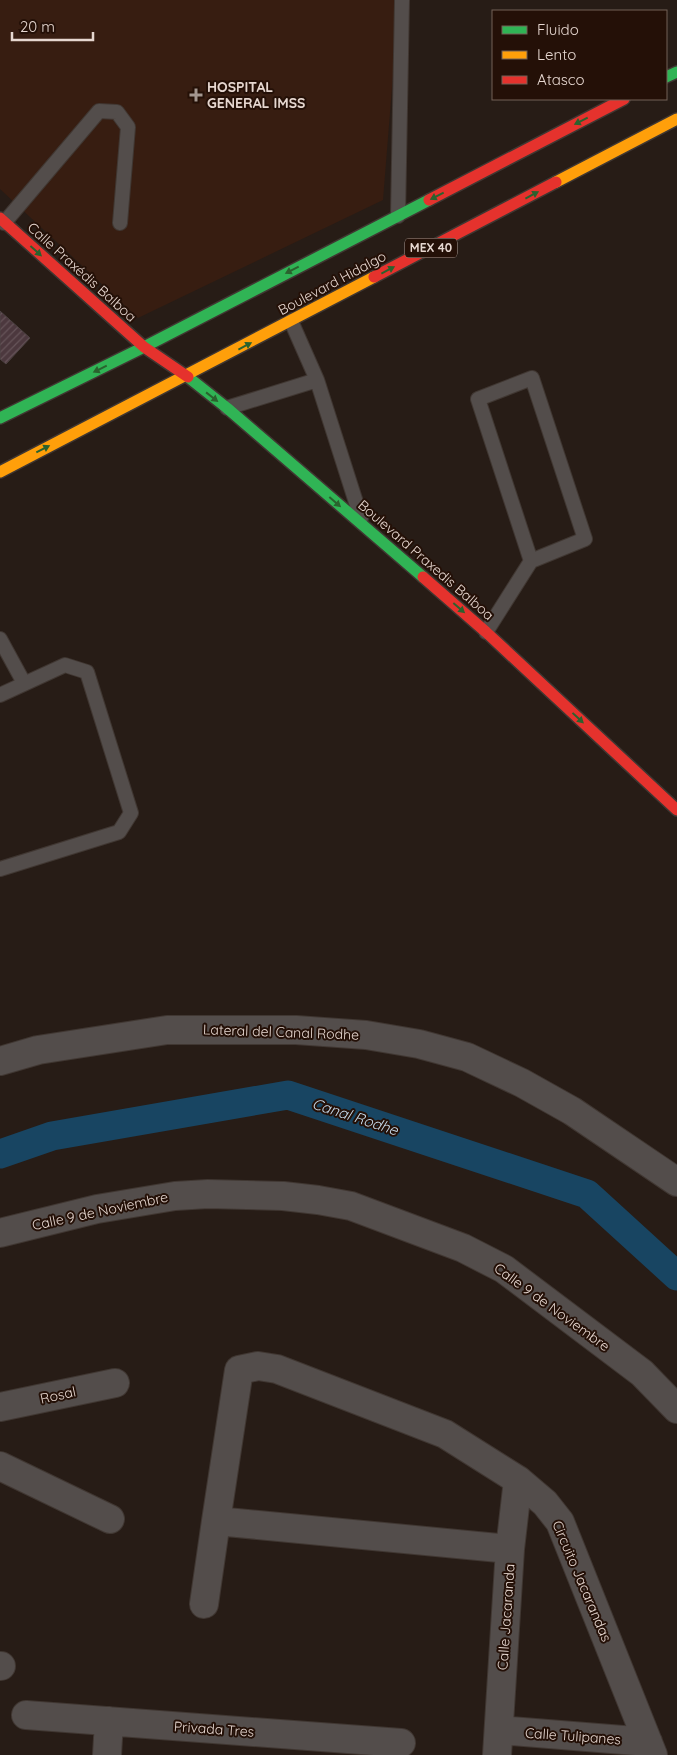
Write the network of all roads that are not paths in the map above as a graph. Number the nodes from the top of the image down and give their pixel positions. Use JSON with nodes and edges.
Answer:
{"nodes":[{"id":1,"x":402,"y":0,"type":"edge"},
{"id":2,"x":622,"y":100,"type":"edge"},
{"id":3,"x":677,"y":119,"type":"edge"},
{"id":4,"x":398,"y":216,"type":"junction"},
{"id":5,"x":2,"y":220,"type":"edge"},
{"id":6,"x":120,"y":223,"type":"dead end"},
{"id":7,"x":291,"y":321,"type":"junction"},
{"id":8,"x":144,"y":347,"type":"junction"},
{"id":9,"x":186,"y":376,"type":"junction"},
{"id":10,"x":317,"y":380,"type":"junction"},
{"id":11,"x":227,"y":408,"type":"junction"},
{"id":12,"x":0,"y":418,"type":"edge"},
{"id":13,"x":0,"y":472,"type":"edge"},
{"id":14,"x":364,"y":526,"type":"junction"},
{"id":15,"x":531,"y":561,"type":"junction"},
{"id":16,"x":486,"y":632,"type":"junction"},
{"id":17,"x":0,"y":639,"type":"edge"},
{"id":18,"x":24,"y":683,"type":"junction"},
{"id":19,"x":0,"y":695,"type":"edge"},
{"id":20,"x":677,"y":810,"type":"edge"},
{"id":21,"x":0,"y":869,"type":"edge"},
{"id":22,"x":0,"y":1061,"type":"edge"},
{"id":23,"x":677,"y":1182,"type":"edge"},
{"id":24,"x":0,"y":1233,"type":"edge"},
{"id":25,"x":115,"y":1383,"type":"dead end"},
{"id":26,"x":0,"y":1407,"type":"edge"},
{"id":27,"x":677,"y":1409,"type":"edge"},
{"id":28,"x":0,"y":1466,"type":"edge"},
{"id":29,"x":518,"y":1480,"type":"junction"},
{"id":30,"x":110,"y":1520,"type":"dead end"},
{"id":31,"x":216,"y":1521,"type":"junction"},
{"id":32,"x":510,"y":1549,"type":"junction"},
{"id":33,"x":204,"y":1604,"type":"dead end"},
{"id":34,"x":26,"y":1715,"type":"dead end"},
{"id":35,"x":110,"y":1721,"type":"junction"},
{"id":36,"x":401,"y":1743,"type":"dead end"},
{"id":37,"x":498,"y":1743,"type":"edge"},
{"id":38,"x":650,"y":1748,"type":"edge"},
{"id":39,"x":107,"y":1755,"type":"edge"}],
"edges":[{"from":1,"to":4,"type":"lane"},
{"from":2,"to":4,"type":"main road","name":"Boulevard Hidalgo","one_way":true},
{"from":7,"to":3,"type":"main road","name":"Boulevard Hidalgo","number":"MEX 40","one_way":true},
{"from":4,"to":8,"type":"main road","name":"Boulevard Hidalgo","one_way":true},
{"from":5,"to":6,"type":"lane"},
{"from":5,"to":8,"type":"main road","name":"Calle Praxédis Balboa","one_way":true},
{"from":9,"to":7,"type":"main road","name":"Boulevard Hidalgo","number":"MEX 40","one_way":true},
{"from":7,"to":10,"type":"lane"},
{"from":8,"to":9,"type":"main road","name":"Boulevard Praxedis Balboa"},
{"from":8,"to":12,"type":"main road","name":"Boulevard Hidalgo","one_way":true},
{"from":9,"to":11,"type":"main road","name":"Boulevard Praxedis Balboa","one_way":true},
{"from":13,"to":9,"type":"main road","name":"Boulevard Hidalgo","number":"MEX 40","one_way":true},
{"from":10,"to":11,"type":"lane"},
{"from":10,"to":14,"type":"lane"},
{"from":11,"to":14,"type":"main road","name":"Boulevard Praxedis Balboa","one_way":true},
{"from":14,"to":16,"type":"main road","name":"Boulevard Praxedis Balboa","one_way":true},
{"from":15,"to":15,"type":"lane"},
{"from":15,"to":16,"type":"lane"},
{"from":16,"to":20,"type":"main road","name":"Boulevard Praxedis Balboa","one_way":true},
{"from":17,"to":18,"type":"lane"},
{"from":18,"to":19,"type":"lane"},
{"from":18,"to":21,"type":"lane"},
{"from":22,"to":23,"type":"street","name":"Lateral del Canal Rodhe"},
{"from":24,"to":27,"type":"street","name":"Calle 9 de Noviembre"},
{"from":25,"to":26,"type":"street","name":"Rosal"},
{"from":28,"to":30,"type":"street"},
{"from":29,"to":31,"type":"street","name":"Circuito Jacarandas"},
{"from":29,"to":32,"type":"street","name":"Calle Jacaranda"},
{"from":29,"to":38,"type":"street","name":"Circuito Jacarandas"},
{"from":31,"to":32,"type":"street"},
{"from":31,"to":33,"type":"street"},
{"from":32,"to":37,"type":"street","name":"Calle Jacaranda"},
{"from":34,"to":35,"type":"street","name":"Privada Tres"},
{"from":35,"to":36,"type":"street","name":"Privada Tres"},
{"from":35,"to":39,"type":"street"},
{"from":37,"to":38,"type":"street","name":"Calle Tulipanes"}]}
